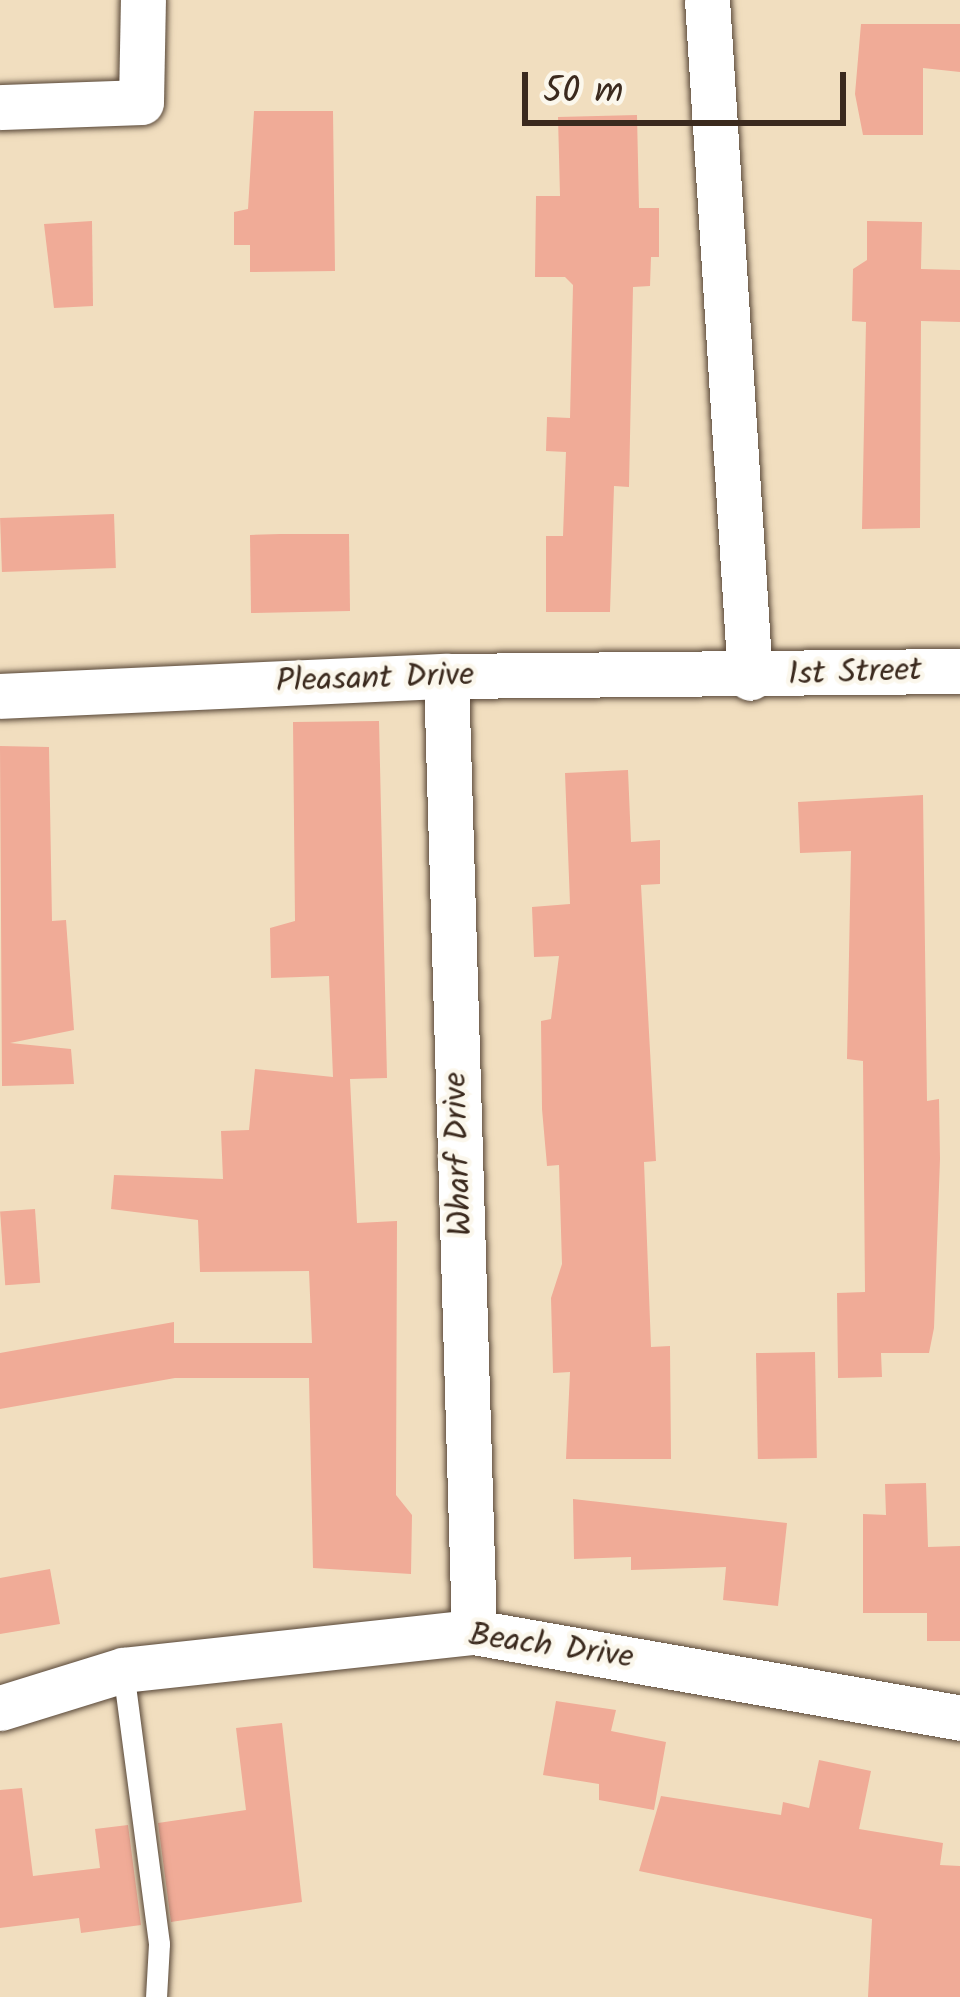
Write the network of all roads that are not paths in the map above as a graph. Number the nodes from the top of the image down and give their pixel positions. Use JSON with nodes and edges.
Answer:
{"nodes":[{"id":1,"x":142,"y":0,"type":"edge"},
{"id":2,"x":707,"y":0,"type":"edge"},
{"id":3,"x":0,"y":107,"type":"edge"},
{"id":4,"x":960,"y":671,"type":"edge"},
{"id":5,"x":446,"y":676,"type":"junction"},
{"id":6,"x":750,"y":678,"type":"junction"},
{"id":7,"x":0,"y":695,"type":"edge"},
{"id":8,"x":473,"y":1631,"type":"junction"},
{"id":9,"x":123,"y":1670,"type":"junction"},
{"id":10,"x":0,"y":1708,"type":"edge"},
{"id":11,"x":960,"y":1718,"type":"edge"},
{"id":12,"x":156,"y":1997,"type":"edge"}],
"edges":[{"from":1,"to":3,"type":"street"},
{"from":2,"to":6,"type":"street"},
{"from":4,"to":6,"type":"street","name":"1st Street"},
{"from":5,"to":6,"type":"street","name":"Pleasant Drive"},
{"from":5,"to":7,"type":"street","name":"Pleasant Drive"},
{"from":5,"to":8,"type":"street","name":"Wharf Drive"},
{"from":8,"to":9,"type":"street","name":"Beach Drive"},
{"from":8,"to":11,"type":"street","name":"Beach Drive"},
{"from":9,"to":10,"type":"street","name":"Beach Drive"},
{"from":9,"to":12,"type":"lane"}]}
